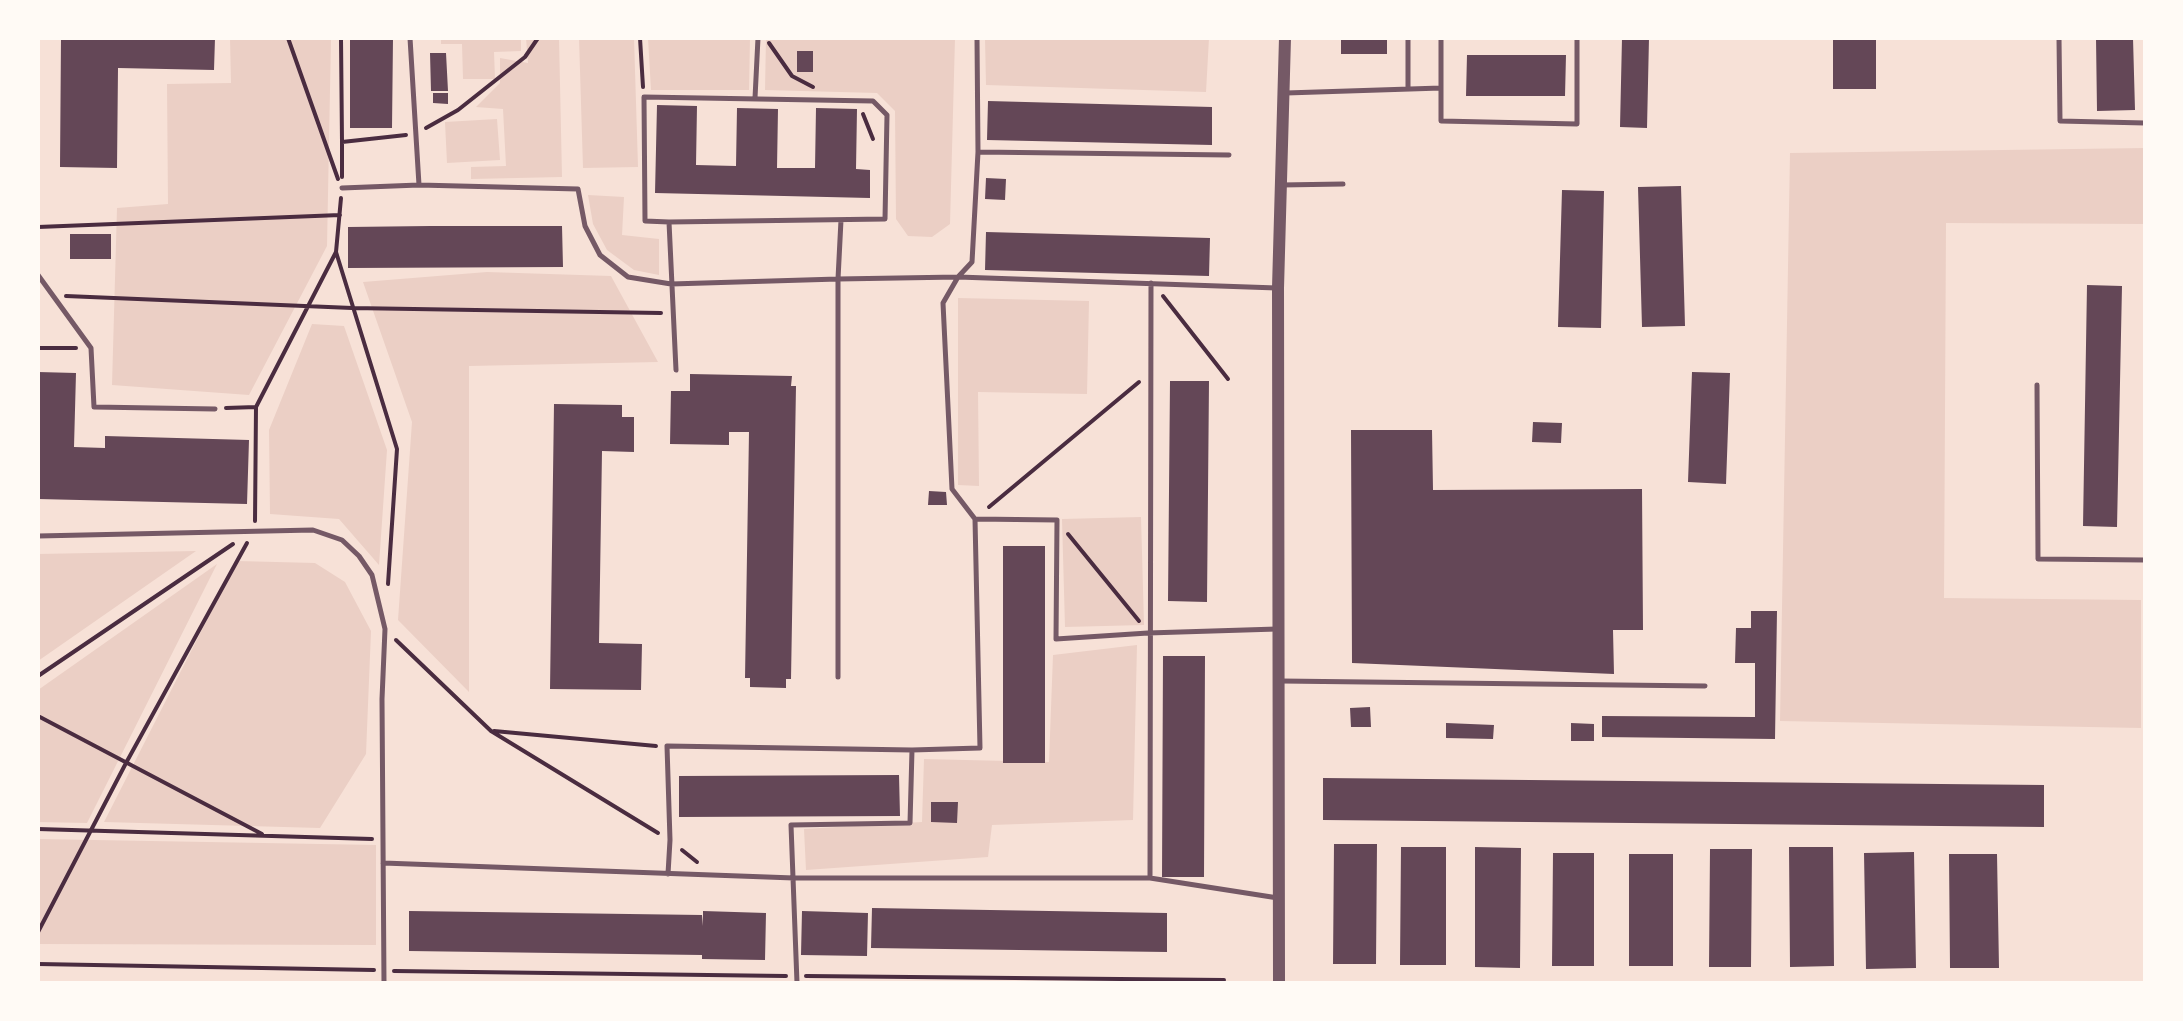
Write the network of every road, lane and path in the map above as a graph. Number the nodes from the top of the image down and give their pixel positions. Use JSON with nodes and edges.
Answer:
{"nodes":[{"id":1,"x":288,"y":38,"type":"edge"},
{"id":2,"x":341,"y":38,"type":"edge"},
{"id":3,"x":410,"y":38,"type":"edge"},
{"id":4,"x":538,"y":38,"type":"edge"},
{"id":5,"x":640,"y":38,"type":"edge"},
{"id":6,"x":758,"y":38,"type":"edge"},
{"id":7,"x":766,"y":38,"type":"edge"},
{"id":8,"x":977,"y":38,"type":"edge"},
{"id":9,"x":1285,"y":38,"type":"edge"},
{"id":10,"x":1408,"y":38,"type":"edge"},
{"id":11,"x":1441,"y":38,"type":"edge"},
{"id":12,"x":1577,"y":38,"type":"edge"},
{"id":13,"x":2059,"y":38,"type":"edge"},
{"id":14,"x":1441,"y":88,"type":"junction"},
{"id":15,"x":1408,"y":89,"type":"junction"},
{"id":16,"x":1285,"y":93,"type":"junction"},
{"id":17,"x":644,"y":97,"type":"junction"},
{"id":18,"x":755,"y":98,"type":"junction"},
{"id":19,"x":839,"y":100,"type":"junction"},
{"id":20,"x":858,"y":100,"type":"junction"},
{"id":21,"x":2145,"y":123,"type":"edge"},
{"id":22,"x":414,"y":134,"type":"junction"},
{"id":23,"x":342,"y":142,"type":"junction"},
{"id":24,"x":875,"y":142,"type":"dead end"},
{"id":25,"x":978,"y":152,"type":"junction"},
{"id":26,"x":1229,"y":155,"type":"dead end"},
{"id":27,"x":1343,"y":184,"type":"dead end"},
{"id":28,"x":419,"y":185,"type":"junction"},
{"id":29,"x":1281,"y":185,"type":"junction"},
{"id":30,"x":342,"y":188,"type":"junction"},
{"id":31,"x":841,"y":220,"type":"junction"},
{"id":32,"x":669,"y":222,"type":"junction"},
{"id":33,"x":38,"y":227,"type":"edge"},
{"id":34,"x":336,"y":252,"type":"junction"},
{"id":35,"x":38,"y":275,"type":"edge"},
{"id":36,"x":958,"y":277,"type":"junction"},
{"id":37,"x":838,"y":279,"type":"junction"},
{"id":38,"x":1151,"y":283,"type":"junction"},
{"id":39,"x":671,"y":284,"type":"junction"},
{"id":40,"x":1278,"y":288,"type":"junction"},
{"id":41,"x":54,"y":295,"type":"junction"},
{"id":42,"x":308,"y":306,"type":"junction"},
{"id":43,"x":352,"y":308,"type":"junction"},
{"id":44,"x":672,"y":313,"type":"junction"},
{"id":45,"x":38,"y":348,"type":"edge"},
{"id":46,"x":91,"y":348,"type":"junction"},
{"id":47,"x":676,"y":370,"type":"dead end"},
{"id":48,"x":1150,"y":372,"type":"junction"},
{"id":49,"x":1228,"y":379,"type":"dead end"},
{"id":50,"x":2037,"y":385,"type":"dead end"},
{"id":51,"x":256,"y":407,"type":"junction"},
{"id":52,"x":215,"y":409,"type":"joint"},
{"id":53,"x":975,"y":519,"type":"junction"},
{"id":54,"x":1057,"y":520,"type":"junction"},
{"id":55,"x":255,"y":529,"type":"junction"},
{"id":56,"x":38,"y":536,"type":"edge"},
{"id":57,"x":2145,"y":560,"type":"edge"},
{"id":58,"x":388,"y":584,"type":"dead end"},
{"id":59,"x":385,"y":629,"type":"junction"},
{"id":60,"x":1278,"y":629,"type":"junction"},
{"id":61,"x":1148,"y":633,"type":"junction"},
{"id":62,"x":38,"y":676,"type":"edge"},
{"id":63,"x":838,"y":677,"type":"dead end"},
{"id":64,"x":1280,"y":681,"type":"junction"},
{"id":65,"x":1705,"y":686,"type":"dead end"},
{"id":66,"x":38,"y":716,"type":"edge"},
{"id":67,"x":491,"y":731,"type":"junction"},
{"id":68,"x":667,"y":746,"type":"junction"},
{"id":69,"x":912,"y":750,"type":"junction"},
{"id":70,"x":126,"y":763,"type":"junction"},
{"id":71,"x":38,"y":829,"type":"edge"},
{"id":72,"x":92,"y":831,"type":"junction"},
{"id":73,"x":264,"y":835,"type":"junction"},
{"id":74,"x":383,"y":839,"type":"junction"},
{"id":75,"x":670,"y":840,"type":"junction"},
{"id":76,"x":383,"y":863,"type":"junction"},
{"id":77,"x":668,"y":874,"type":"junction"},
{"id":78,"x":713,"y":875,"type":"junction"},
{"id":79,"x":794,"y":878,"type":"junction"},
{"id":80,"x":1150,"y":878,"type":"junction"},
{"id":81,"x":1279,"y":898,"type":"junction"},
{"id":82,"x":38,"y":932,"type":"edge"},
{"id":83,"x":38,"y":964,"type":"edge"},
{"id":84,"x":383,"y":971,"type":"junction"},
{"id":85,"x":797,"y":980,"type":"edge"},
{"id":86,"x":1224,"y":980,"type":"dead end"},
{"id":87,"x":384,"y":983,"type":"edge"},
{"id":88,"x":1279,"y":983,"type":"edge"}],
"edges":[{"from":1,"to":30,"type":"path"},
{"from":2,"to":23,"type":"path"},
{"from":3,"to":22,"type":"lane"},
{"from":4,"to":22,"type":"path"},
{"from":5,"to":17,"type":"path"},
{"from":6,"to":18,"type":"lane"},
{"from":7,"to":19,"type":"path"},
{"from":8,"to":25,"type":"lane"},
{"from":9,"to":16,"type":"street"},
{"from":10,"to":15,"type":"lane"},
{"from":11,"to":14,"type":"lane"},
{"from":12,"to":14,"type":"lane"},
{"from":13,"to":21,"type":"lane"},
{"from":14,"to":15,"type":"lane"},
{"from":15,"to":16,"type":"lane"},
{"from":16,"to":29,"type":"street"},
{"from":17,"to":18,"type":"lane"},
{"from":17,"to":32,"type":"lane"},
{"from":18,"to":19,"type":"lane"},
{"from":19,"to":20,"type":"lane"},
{"from":20,"to":24,"type":"path"},
{"from":20,"to":31,"type":"lane"},
{"from":22,"to":23,"type":"path"},
{"from":22,"to":28,"type":"lane"},
{"from":23,"to":30,"type":"path"},
{"from":25,"to":26,"type":"lane"},
{"from":25,"to":36,"type":"lane"},
{"from":27,"to":29,"type":"lane"},
{"from":28,"to":30,"type":"lane"},
{"from":28,"to":39,"type":"lane"},
{"from":29,"to":40,"type":"street"},
{"from":31,"to":32,"type":"lane"},
{"from":31,"to":37,"type":"lane"},
{"from":32,"to":39,"type":"lane"},
{"from":33,"to":34,"type":"path"},
{"from":34,"to":42,"type":"path"},
{"from":34,"to":43,"type":"path"},
{"from":35,"to":41,"type":"lane"},
{"from":36,"to":37,"type":"lane"},
{"from":36,"to":38,"type":"lane"},
{"from":36,"to":53,"type":"lane"},
{"from":37,"to":39,"type":"lane"},
{"from":37,"to":63,"type":"lane"},
{"from":38,"to":40,"type":"lane"},
{"from":38,"to":48,"type":"lane"},
{"from":38,"to":49,"type":"path"},
{"from":39,"to":44,"type":"lane"},
{"from":40,"to":60,"type":"street"},
{"from":41,"to":42,"type":"path"},
{"from":41,"to":46,"type":"lane"},
{"from":42,"to":43,"type":"path"},
{"from":42,"to":51,"type":"path"},
{"from":43,"to":44,"type":"path"},
{"from":43,"to":58,"type":"path"},
{"from":44,"to":47,"type":"lane"},
{"from":45,"to":46,"type":"path"},
{"from":46,"to":52,"type":"lane"},
{"from":48,"to":53,"type":"path"},
{"from":48,"to":61,"type":"lane"},
{"from":50,"to":57,"type":"lane"},
{"from":51,"to":52,"type":"path"},
{"from":51,"to":55,"type":"path"},
{"from":53,"to":54,"type":"lane"},
{"from":53,"to":69,"type":"lane"},
{"from":54,"to":61,"type":"path"},
{"from":54,"to":61,"type":"lane"},
{"from":55,"to":56,"type":"lane"},
{"from":55,"to":59,"type":"lane"},
{"from":55,"to":62,"type":"path"},
{"from":55,"to":70,"type":"path"},
{"from":59,"to":67,"type":"path"},
{"from":59,"to":74,"type":"lane"},
{"from":60,"to":61,"type":"lane"},
{"from":60,"to":64,"type":"street"},
{"from":61,"to":80,"type":"lane"},
{"from":64,"to":65,"type":"lane"},
{"from":64,"to":81,"type":"street"},
{"from":66,"to":70,"type":"path"},
{"from":67,"to":68,"type":"path"},
{"from":67,"to":75,"type":"path"},
{"from":68,"to":69,"type":"lane"},
{"from":68,"to":75,"type":"lane"},
{"from":69,"to":79,"type":"lane"},
{"from":70,"to":72,"type":"path"},
{"from":70,"to":73,"type":"path"},
{"from":71,"to":72,"type":"path"},
{"from":72,"to":73,"type":"path"},
{"from":72,"to":82,"type":"path"},
{"from":73,"to":74,"type":"path"},
{"from":74,"to":76,"type":"lane"},
{"from":75,"to":77,"type":"lane"},
{"from":75,"to":78,"type":"path"},
{"from":76,"to":77,"type":"lane"},
{"from":76,"to":84,"type":"lane"},
{"from":77,"to":78,"type":"lane"},
{"from":78,"to":79,"type":"lane"},
{"from":79,"to":80,"type":"lane"},
{"from":79,"to":85,"type":"lane"},
{"from":80,"to":81,"type":"lane"},
{"from":81,"to":88,"type":"street"},
{"from":83,"to":84,"type":"path"},
{"from":84,"to":85,"type":"path"},
{"from":84,"to":87,"type":"lane"},
{"from":85,"to":86,"type":"path"}]}
